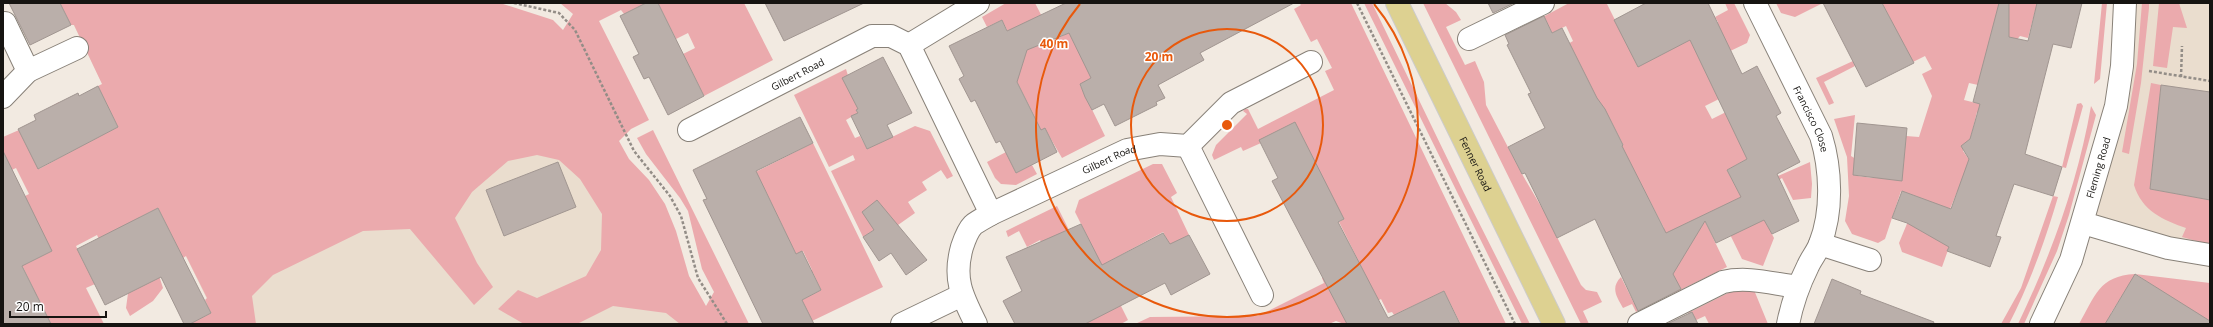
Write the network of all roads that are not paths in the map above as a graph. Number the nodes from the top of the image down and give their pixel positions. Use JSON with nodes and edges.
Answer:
{"nodes":[{"id":1,"x":978,"y":3,"type":"edge"},
{"id":2,"x":1397,"y":3,"type":"edge"},
{"id":3,"x":1543,"y":3,"type":"edge"},
{"id":4,"x":1755,"y":3,"type":"edge"},
{"id":5,"x":2124,"y":3,"type":"edge"},
{"id":6,"x":5,"y":23,"type":"dead end"},
{"id":7,"x":1468,"y":39,"type":"dead end"},
{"id":8,"x":910,"y":45,"type":"junction"},
{"id":9,"x":77,"y":48,"type":"dead end"},
{"id":10,"x":1311,"y":62,"type":"dead end"},
{"id":11,"x":28,"y":71,"type":"junction"},
{"id":12,"x":3,"y":97,"type":"edge"},
{"id":13,"x":689,"y":130,"type":"dead end"},
{"id":14,"x":1188,"y":146,"type":"junction"},
{"id":15,"x":991,"y":214,"type":"junction"},
{"id":16,"x":2083,"y":223,"type":"junction"},
{"id":17,"x":1820,"y":244,"type":"junction"},
{"id":18,"x":2210,"y":255,"type":"edge"},
{"id":19,"x":1870,"y":260,"type":"dead end"},
{"id":20,"x":1798,"y":287,"type":"junction"},
{"id":21,"x":962,"y":295,"type":"junction"},
{"id":22,"x":1262,"y":295,"type":"dead end"},
{"id":23,"x":1789,"y":320,"type":"edge"},
{"id":24,"x":902,"y":324,"type":"edge"},
{"id":25,"x":976,"y":324,"type":"edge"},
{"id":26,"x":1554,"y":324,"type":"edge"},
{"id":27,"x":1639,"y":324,"type":"edge"},
{"id":28,"x":2041,"y":324,"type":"edge"}],
"edges":[{"from":1,"to":8,"type":"street"},
{"from":2,"to":26,"type":"main road","name":"Fenner Road"},
{"from":3,"to":7,"type":"street"},
{"from":4,"to":17,"type":"street","name":"Francisco Close"},
{"from":5,"to":16,"type":"street","name":"Fleming Road"},
{"from":6,"to":11,"type":"street"},
{"from":8,"to":13,"type":"street","name":"Gilbert Road"},
{"from":8,"to":15,"type":"street"},
{"from":9,"to":11,"type":"street"},
{"from":10,"to":14,"type":"street"},
{"from":11,"to":12,"type":"street"},
{"from":14,"to":15,"type":"street","name":"Gilbert Road"},
{"from":14,"to":22,"type":"street"},
{"from":15,"to":21,"type":"street","name":"Gilbert Road"},
{"from":16,"to":18,"type":"street"},
{"from":16,"to":28,"type":"street","name":"Fleming Road"},
{"from":17,"to":19,"type":"street"},
{"from":17,"to":20,"type":"street","name":"Francisco Close"},
{"from":20,"to":23,"type":"street","name":"Francisco Close"},
{"from":20,"to":27,"type":"street"},
{"from":21,"to":24,"type":"street"},
{"from":21,"to":25,"type":"street","name":"Gilbert Road"}]}
